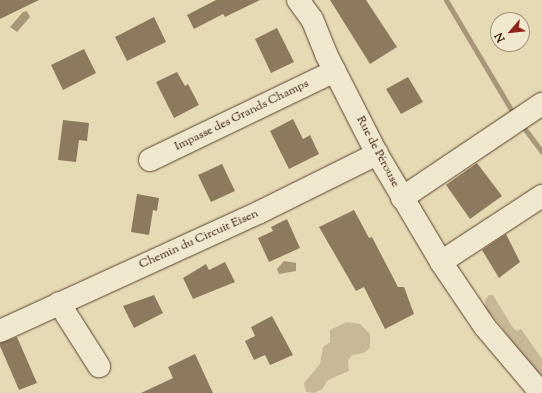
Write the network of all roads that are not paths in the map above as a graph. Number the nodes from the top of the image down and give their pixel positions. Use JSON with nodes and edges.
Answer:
{"nodes":[{"id":1,"x":298,"y":0,"type":"edge"},
{"id":2,"x":335,"y":71,"type":"junction"},
{"id":3,"x":542,"y":104,"type":"edge"},
{"id":4,"x":378,"y":154,"type":"junction"},
{"id":5,"x":150,"y":160,"type":"dead end"},
{"id":6,"x":542,"y":196,"type":"edge"},
{"id":7,"x":402,"y":198,"type":"junction"},
{"id":8,"x":442,"y":262,"type":"junction"},
{"id":9,"x":59,"y":303,"type":"junction"},
{"id":10,"x":10,"y":327,"type":"edge"},
{"id":11,"x":99,"y":366,"type":"dead end"},
{"id":12,"x":541,"y":393,"type":"edge"}],
"edges":[{"from":1,"to":2,"type":"street","name":"Rue de Pérouse"},
{"from":2,"to":4,"type":"street","name":"Rue de Pérouse"},
{"from":2,"to":5,"type":"street","name":"Impasse des Grands Champs"},
{"from":3,"to":7,"type":"street"},
{"from":4,"to":7,"type":"street","name":"Rue de Pérouse"},
{"from":4,"to":9,"type":"street","name":"Chemin du Circuit Eisen"},
{"from":6,"to":8,"type":"street"},
{"from":7,"to":8,"type":"street","name":"Rue de Pérouse"},
{"from":8,"to":12,"type":"street","name":"Rue de Pérouse"},
{"from":9,"to":10,"type":"street","name":"Chemin du Circuit Eisen"},
{"from":9,"to":11,"type":"street"}]}
